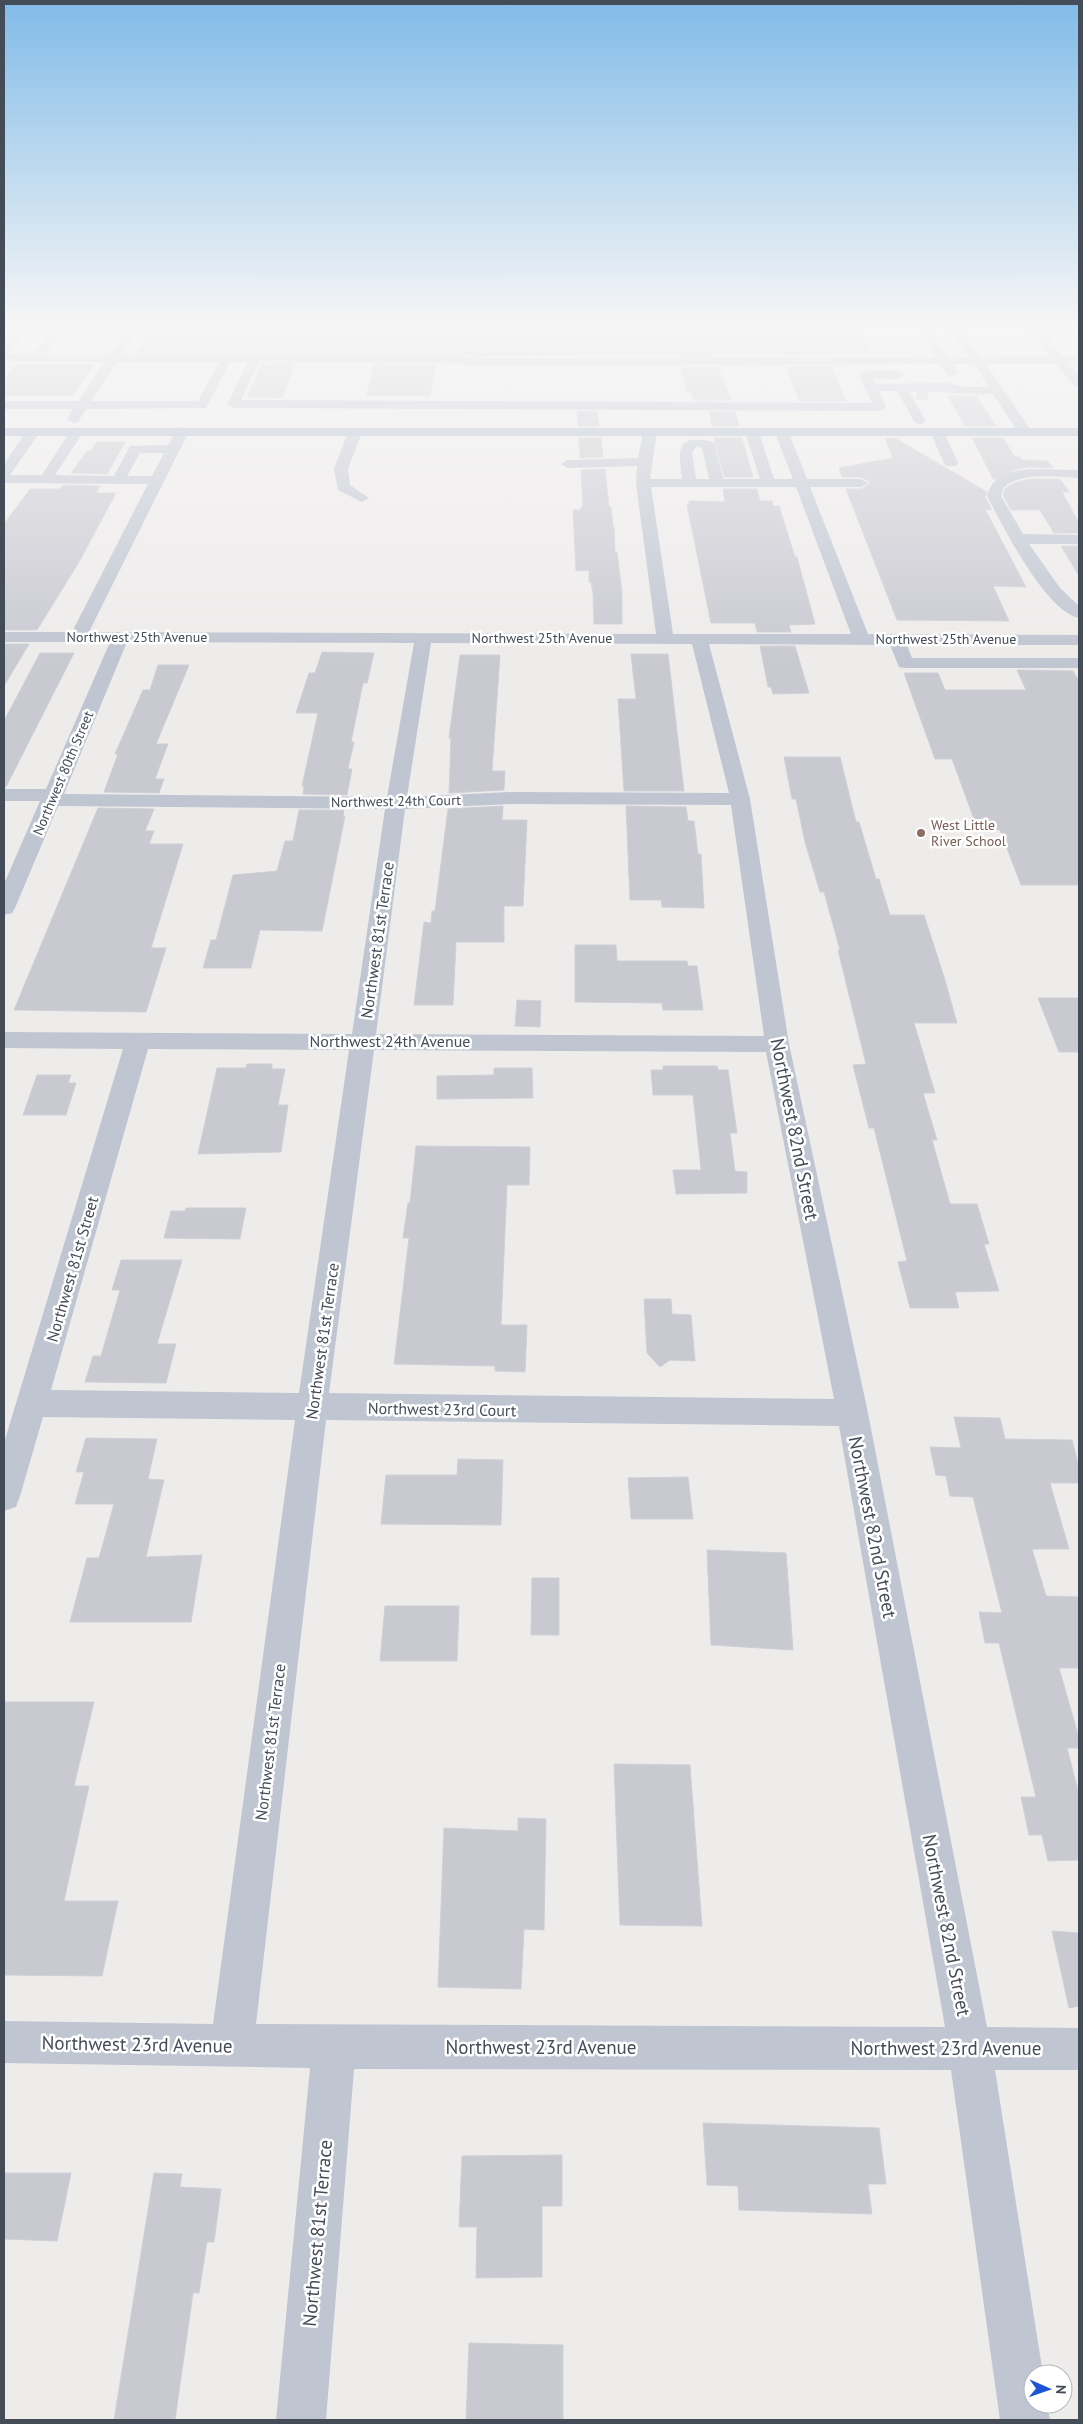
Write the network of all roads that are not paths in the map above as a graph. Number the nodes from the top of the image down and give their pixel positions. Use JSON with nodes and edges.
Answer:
{"nodes":[{"id":1,"x":29,"y":438,"type":"edge"},
{"id":2,"x":68,"y":438,"type":"edge"},
{"id":3,"x":178,"y":438,"type":"edge"},
{"id":4,"x":353,"y":438,"type":"edge"},
{"id":5,"x":610,"y":438,"type":"edge"},
{"id":6,"x":649,"y":438,"type":"edge"},
{"id":7,"x":693,"y":438,"type":"edge"},
{"id":8,"x":696,"y":438,"type":"edge"},
{"id":9,"x":754,"y":438,"type":"edge"},
{"id":10,"x":784,"y":438,"type":"edge"},
{"id":11,"x":940,"y":438,"type":"edge"},
{"id":12,"x":4,"y":448,"type":"edge"},
{"id":13,"x":22,"y":448,"type":"junction"},
{"id":14,"x":173,"y":449,"type":"junction"},
{"id":15,"x":613,"y":462,"type":"junction"},
{"id":16,"x":644,"y":462,"type":"junction"},
{"id":17,"x":951,"y":462,"type":"dead end"},
{"id":18,"x":568,"y":464,"type":"dead end"},
{"id":19,"x":4,"y":474,"type":"edge"},
{"id":20,"x":1079,"y":474,"type":"edge"},
{"id":21,"x":4,"y":479,"type":"edge"},
{"id":22,"x":46,"y":479,"type":"junction"},
{"id":23,"x":118,"y":480,"type":"junction"},
{"id":24,"x":158,"y":480,"type":"junction"},
{"id":25,"x":802,"y":482,"type":"junction"},
{"id":26,"x":643,"y":483,"type":"junction"},
{"id":27,"x":690,"y":483,"type":"junction"},
{"id":28,"x":717,"y":483,"type":"junction"},
{"id":29,"x":768,"y":483,"type":"junction"},
{"id":30,"x":861,"y":483,"type":"dead end"},
{"id":31,"x":362,"y":498,"type":"dead end"},
{"id":32,"x":1019,"y":540,"type":"junction"},
{"id":33,"x":1079,"y":540,"type":"edge"},
{"id":34,"x":1053,"y":589,"type":"junction"},
{"id":35,"x":1070,"y":589,"type":"dead end"},
{"id":36,"x":1079,"y":613,"type":"edge"},
{"id":37,"x":4,"y":637,"type":"edge"},
{"id":38,"x":78,"y":637,"type":"junction"},
{"id":39,"x":121,"y":637,"type":"junction"},
{"id":40,"x":665,"y":637,"type":"junction"},
{"id":41,"x":423,"y":638,"type":"junction"},
{"id":42,"x":700,"y":638,"type":"junction"},
{"id":43,"x":861,"y":639,"type":"junction"},
{"id":44,"x":896,"y":639,"type":"junction"},
{"id":45,"x":1079,"y":640,"type":"edge"},
{"id":46,"x":1079,"y":663,"type":"edge"},
{"id":47,"x":4,"y":795,"type":"edge"},
{"id":48,"x":53,"y":797,"type":"junction"},
{"id":49,"x":740,"y":799,"type":"junction"},
{"id":50,"x":396,"y":803,"type":"junction"},
{"id":51,"x":4,"y":908,"type":"edge"},
{"id":52,"x":4,"y":1040,"type":"edge"},
{"id":53,"x":138,"y":1040,"type":"junction"},
{"id":54,"x":364,"y":1041,"type":"junction"},
{"id":55,"x":777,"y":1044,"type":"junction"},
{"id":56,"x":32,"y":1404,"type":"junction"},
{"id":57,"x":312,"y":1408,"type":"junction"},
{"id":58,"x":852,"y":1413,"type":"junction"},
{"id":59,"x":4,"y":1496,"type":"edge"},
{"id":60,"x":4,"y":2042,"type":"edge"},
{"id":61,"x":232,"y":2045,"type":"junction"},
{"id":62,"x":334,"y":2046,"type":"junction"},
{"id":63,"x":970,"y":2049,"type":"junction"},
{"id":64,"x":1079,"y":2049,"type":"edge"},
{"id":65,"x":301,"y":2420,"type":"edge"},
{"id":66,"x":1025,"y":2420,"type":"edge"}],
"edges":[{"from":1,"to":13,"type":"street"},
{"from":2,"to":22,"type":"street"},
{"from":3,"to":14,"type":"street"},
{"from":4,"to":31,"type":"street"},
{"from":5,"to":15,"type":"street"},
{"from":6,"to":16,"type":"street"},
{"from":7,"to":27,"type":"street"},
{"from":8,"to":28,"type":"street"},
{"from":9,"to":29,"type":"street"},
{"from":10,"to":25,"type":"street"},
{"from":11,"to":17,"type":"street"},
{"from":12,"to":13,"type":"street"},
{"from":13,"to":19,"type":"street"},
{"from":14,"to":23,"type":"street"},
{"from":14,"to":24,"type":"street"},
{"from":15,"to":16,"type":"street"},
{"from":15,"to":18,"type":"street"},
{"from":16,"to":26,"type":"street"},
{"from":20,"to":32,"type":"street"},
{"from":21,"to":22,"type":"street"},
{"from":22,"to":23,"type":"street"},
{"from":23,"to":24,"type":"street"},
{"from":24,"to":38,"type":"street"},
{"from":25,"to":29,"type":"street"},
{"from":25,"to":30,"type":"street"},
{"from":25,"to":43,"type":"street"},
{"from":26,"to":27,"type":"street"},
{"from":26,"to":40,"type":"street"},
{"from":27,"to":28,"type":"street"},
{"from":28,"to":29,"type":"street"},
{"from":32,"to":33,"type":"street"},
{"from":32,"to":34,"type":"street"},
{"from":34,"to":35,"type":"street"},
{"from":34,"to":36,"type":"street"},
{"from":37,"to":38,"type":"street","name":"Northwest 25th Avenue"},
{"from":38,"to":39,"type":"street","name":"Northwest 25th Avenue"},
{"from":39,"to":41,"type":"street","name":"Northwest 25th Avenue"},
{"from":39,"to":48,"type":"street","name":"Northwest 80th Street"},
{"from":40,"to":41,"type":"street","name":"Northwest 25th Avenue"},
{"from":40,"to":42,"type":"street","name":"Northwest 25th Avenue"},
{"from":41,"to":50,"type":"street","name":"Northwest 81st Terrace"},
{"from":42,"to":43,"type":"street","name":"Northwest 25th Avenue"},
{"from":42,"to":49,"type":"street","name":"Northwest 82nd Street"},
{"from":43,"to":44,"type":"street","name":"Northwest 25th Avenue"},
{"from":44,"to":45,"type":"street","name":"Northwest 25th Avenue"},
{"from":44,"to":46,"type":"street"},
{"from":47,"to":48,"type":"street","name":"Northwest 24th Court"},
{"from":48,"to":50,"type":"street","name":"Northwest 24th Court"},
{"from":48,"to":51,"type":"street","name":"Northwest 80th Street"},
{"from":49,"to":50,"type":"street","name":"Northwest 24th Court"},
{"from":49,"to":55,"type":"street","name":"Northwest 82nd Street"},
{"from":50,"to":54,"type":"street","name":"Northwest 81st Terrace"},
{"from":52,"to":53,"type":"street","name":"Northwest 24th Avenue"},
{"from":53,"to":54,"type":"street","name":"Northwest 24th Avenue"},
{"from":53,"to":56,"type":"street","name":"Northwest 81st Street"},
{"from":54,"to":55,"type":"street","name":"Northwest 24th Avenue"},
{"from":54,"to":57,"type":"street","name":"Northwest 81st Terrace"},
{"from":55,"to":58,"type":"street","name":"Northwest 82nd Street"},
{"from":56,"to":57,"type":"street","name":"Northwest 23rd Court"},
{"from":56,"to":59,"type":"street","name":"Northwest 81st Street"},
{"from":57,"to":58,"type":"street","name":"Northwest 23rd Court"},
{"from":57,"to":61,"type":"street","name":"Northwest 81st Terrace"},
{"from":58,"to":63,"type":"street","name":"Northwest 82nd Street"},
{"from":60,"to":61,"type":"street","name":"Northwest 23rd Avenue"},
{"from":61,"to":62,"type":"street","name":"Northwest 23rd Avenue"},
{"from":62,"to":63,"type":"street","name":"Northwest 23rd Avenue"},
{"from":62,"to":65,"type":"street","name":"Northwest 81st Terrace"},
{"from":63,"to":64,"type":"street","name":"Northwest 23rd Avenue"},
{"from":63,"to":66,"type":"street","name":"Northwest 82nd Street"}]}
